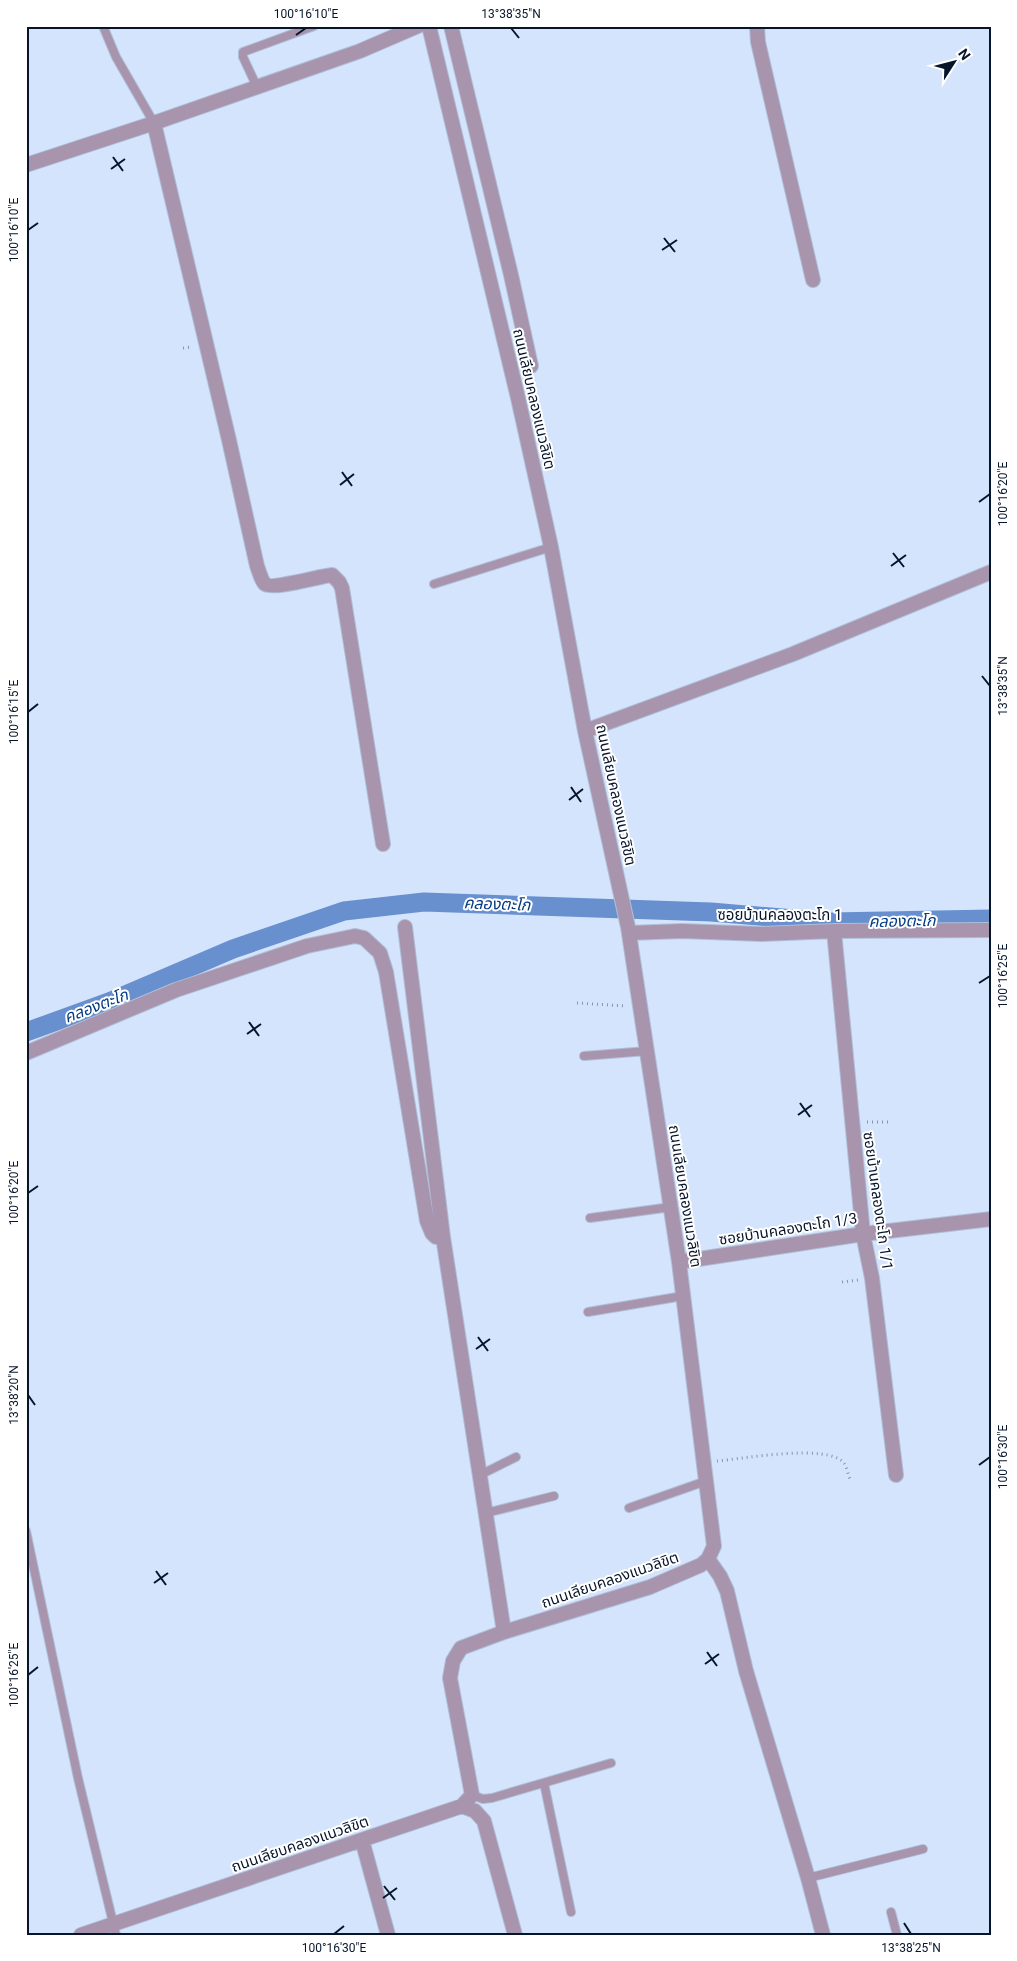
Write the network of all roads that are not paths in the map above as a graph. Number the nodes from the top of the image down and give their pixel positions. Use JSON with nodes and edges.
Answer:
{"nodes":[{"id":1,"x":103,"y":26,"type":"edge"},
{"id":2,"x":314,"y":26,"type":"edge"},
{"id":3,"x":418,"y":26,"type":"edge"},
{"id":4,"x":429,"y":26,"type":"edge"},
{"id":5,"x":451,"y":26,"type":"edge"},
{"id":6,"x":757,"y":26,"type":"edge"},
{"id":7,"x":257,"y":87,"type":"junction"},
{"id":8,"x":154,"y":123,"type":"junction"},
{"id":9,"x":26,"y":165,"type":"edge"},
{"id":10,"x":511,"y":274,"type":"junction"},
{"id":11,"x":813,"y":280,"type":"dead end"},
{"id":12,"x":490,"y":281,"type":"junction"},
{"id":13,"x":531,"y":366,"type":"dead end"},
{"id":14,"x":550,"y":547,"type":"junction"},
{"id":15,"x":991,"y":572,"type":"edge"},
{"id":16,"x":434,"y":584,"type":"dead end"},
{"id":17,"x":585,"y":731,"type":"junction"},
{"id":18,"x":383,"y":844,"type":"dead end"},
{"id":19,"x":405,"y":927,"type":"dead end"},
{"id":20,"x":628,"y":930,"type":"junction"},
{"id":21,"x":991,"y":930,"type":"edge"},
{"id":22,"x":834,"y":931,"type":"junction"},
{"id":23,"x":647,"y":1051,"type":"junction"},
{"id":24,"x":26,"y":1053,"type":"edge"},
{"id":25,"x":584,"y":1056,"type":"dead end"},
{"id":26,"x":671,"y":1207,"type":"junction"},
{"id":27,"x":590,"y":1218,"type":"dead end"},
{"id":28,"x":991,"y":1218,"type":"edge"},
{"id":29,"x":863,"y":1234,"type":"junction"},
{"id":30,"x":443,"y":1237,"type":"junction"},
{"id":31,"x":679,"y":1262,"type":"junction"},
{"id":32,"x":683,"y":1296,"type":"junction"},
{"id":33,"x":588,"y":1312,"type":"dead end"},
{"id":34,"x":516,"y":1457,"type":"dead end"},
{"id":35,"x":480,"y":1475,"type":"junction"},
{"id":36,"x":896,"y":1475,"type":"dead end"},
{"id":37,"x":706,"y":1480,"type":"junction"},
{"id":38,"x":554,"y":1496,"type":"dead end"},
{"id":39,"x":629,"y":1508,"type":"dead end"},
{"id":40,"x":486,"y":1513,"type":"junction"},
{"id":41,"x":26,"y":1531,"type":"edge"},
{"id":42,"x":708,"y":1559,"type":"junction"},
{"id":43,"x":504,"y":1632,"type":"junction"},
{"id":44,"x":612,"y":1763,"type":"dead end"},
{"id":45,"x":544,"y":1783,"type":"junction"},
{"id":46,"x":472,"y":1795,"type":"junction"},
{"id":47,"x":462,"y":1806,"type":"junction"},
{"id":48,"x":362,"y":1840,"type":"junction"},
{"id":49,"x":923,"y":1849,"type":"dead end"},
{"id":50,"x":808,"y":1878,"type":"junction"},
{"id":51,"x":571,"y":1912,"type":"dead end"},
{"id":52,"x":891,"y":1912,"type":"dead end"},
{"id":53,"x":114,"y":1930,"type":"edge"},
{"id":54,"x":81,"y":1935,"type":"edge"},
{"id":55,"x":388,"y":1935,"type":"edge"},
{"id":56,"x":515,"y":1935,"type":"edge"},
{"id":57,"x":824,"y":1935,"type":"edge"},
{"id":58,"x":897,"y":1935,"type":"edge"}],
"edges":[{"from":1,"to":8,"type":"lane"},
{"from":2,"to":7,"type":"lane"},
{"from":3,"to":7,"type":"street"},
{"from":4,"to":12,"type":"street","name":"ถนนเลียบคลองแนวลิขิต"},
{"from":5,"to":10,"type":"street"},
{"from":6,"to":11,"type":"street"},
{"from":7,"to":8,"type":"street"},
{"from":8,"to":9,"type":"street"},
{"from":8,"to":18,"type":"street"},
{"from":10,"to":12,"type":"street"},
{"from":10,"to":13,"type":"street"},
{"from":12,"to":14,"type":"street","name":"ถนนเลียบคลองแนวลิขิต"},
{"from":14,"to":16,"type":"lane"},
{"from":14,"to":17,"type":"street","name":"ถนนเลียบคลองแนวลิขิต"},
{"from":15,"to":17,"type":"street"},
{"from":17,"to":20,"type":"street","name":"ถนนเลียบคลองแนวลิขิต"},
{"from":19,"to":30,"type":"street"},
{"from":20,"to":22,"type":"street","name":"ซอยบ้านคลองตะโก 1"},
{"from":20,"to":23,"type":"street","name":"ถนนเลียบคลองแนวลิขิต"},
{"from":21,"to":22,"type":"street","name":"ซอยบ้านคลองตะโก 1"},
{"from":22,"to":29,"type":"street","name":"ซอยบ้านคลองตะโก 1/1"},
{"from":23,"to":25,"type":"lane"},
{"from":23,"to":26,"type":"street","name":"ถนนเลียบคลองแนวลิขิต"},
{"from":24,"to":30,"type":"street"},
{"from":26,"to":27,"type":"lane"},
{"from":26,"to":31,"type":"street","name":"ถนนเลียบคลองแนวลิขิต"},
{"from":28,"to":29,"type":"street","name":"ซอยบ้านคลองตะโก 1/3"},
{"from":29,"to":31,"type":"street","name":"ซอยบ้านคลองตะโก 1/3"},
{"from":29,"to":36,"type":"street","name":"ซอยบ้านคลองตะโก 1/1"},
{"from":30,"to":35,"type":"street"},
{"from":31,"to":32,"type":"street","name":"ถนนเลียบคลองแนวลิขิต"},
{"from":32,"to":33,"type":"lane"},
{"from":32,"to":37,"type":"street","name":"ถนนเลียบคลองแนวลิขิต"},
{"from":34,"to":35,"type":"lane"},
{"from":35,"to":40,"type":"street"},
{"from":37,"to":39,"type":"lane"},
{"from":37,"to":42,"type":"street","name":"ถนนเลียบคลองแนวลิขิต"},
{"from":38,"to":40,"type":"lane"},
{"from":40,"to":43,"type":"street"},
{"from":41,"to":53,"type":"lane"},
{"from":42,"to":43,"type":"street","name":"ถนนเลียบคลองแนวลิขิต"},
{"from":42,"to":50,"type":"street"},
{"from":43,"to":46,"type":"street","name":"ถนนเลียบคลองแนวลิขิต"},
{"from":44,"to":45,"type":"lane"},
{"from":45,"to":46,"type":"lane"},
{"from":45,"to":51,"type":"lane"},
{"from":46,"to":47,"type":"street","name":"ถนนเลียบคลองแนวลิขิต"},
{"from":47,"to":48,"type":"street","name":"ถนนเลียบคลองแนวลิขิต"},
{"from":47,"to":56,"type":"street"},
{"from":48,"to":53,"type":"street","name":"ถนนเลียบคลองแนวลิขิต"},
{"from":48,"to":55,"type":"street"},
{"from":49,"to":50,"type":"lane"},
{"from":50,"to":57,"type":"street"},
{"from":52,"to":58,"type":"lane"},
{"from":53,"to":54,"type":"street","name":"ถนนเลียบคลองแนวลิขิต"}]}
